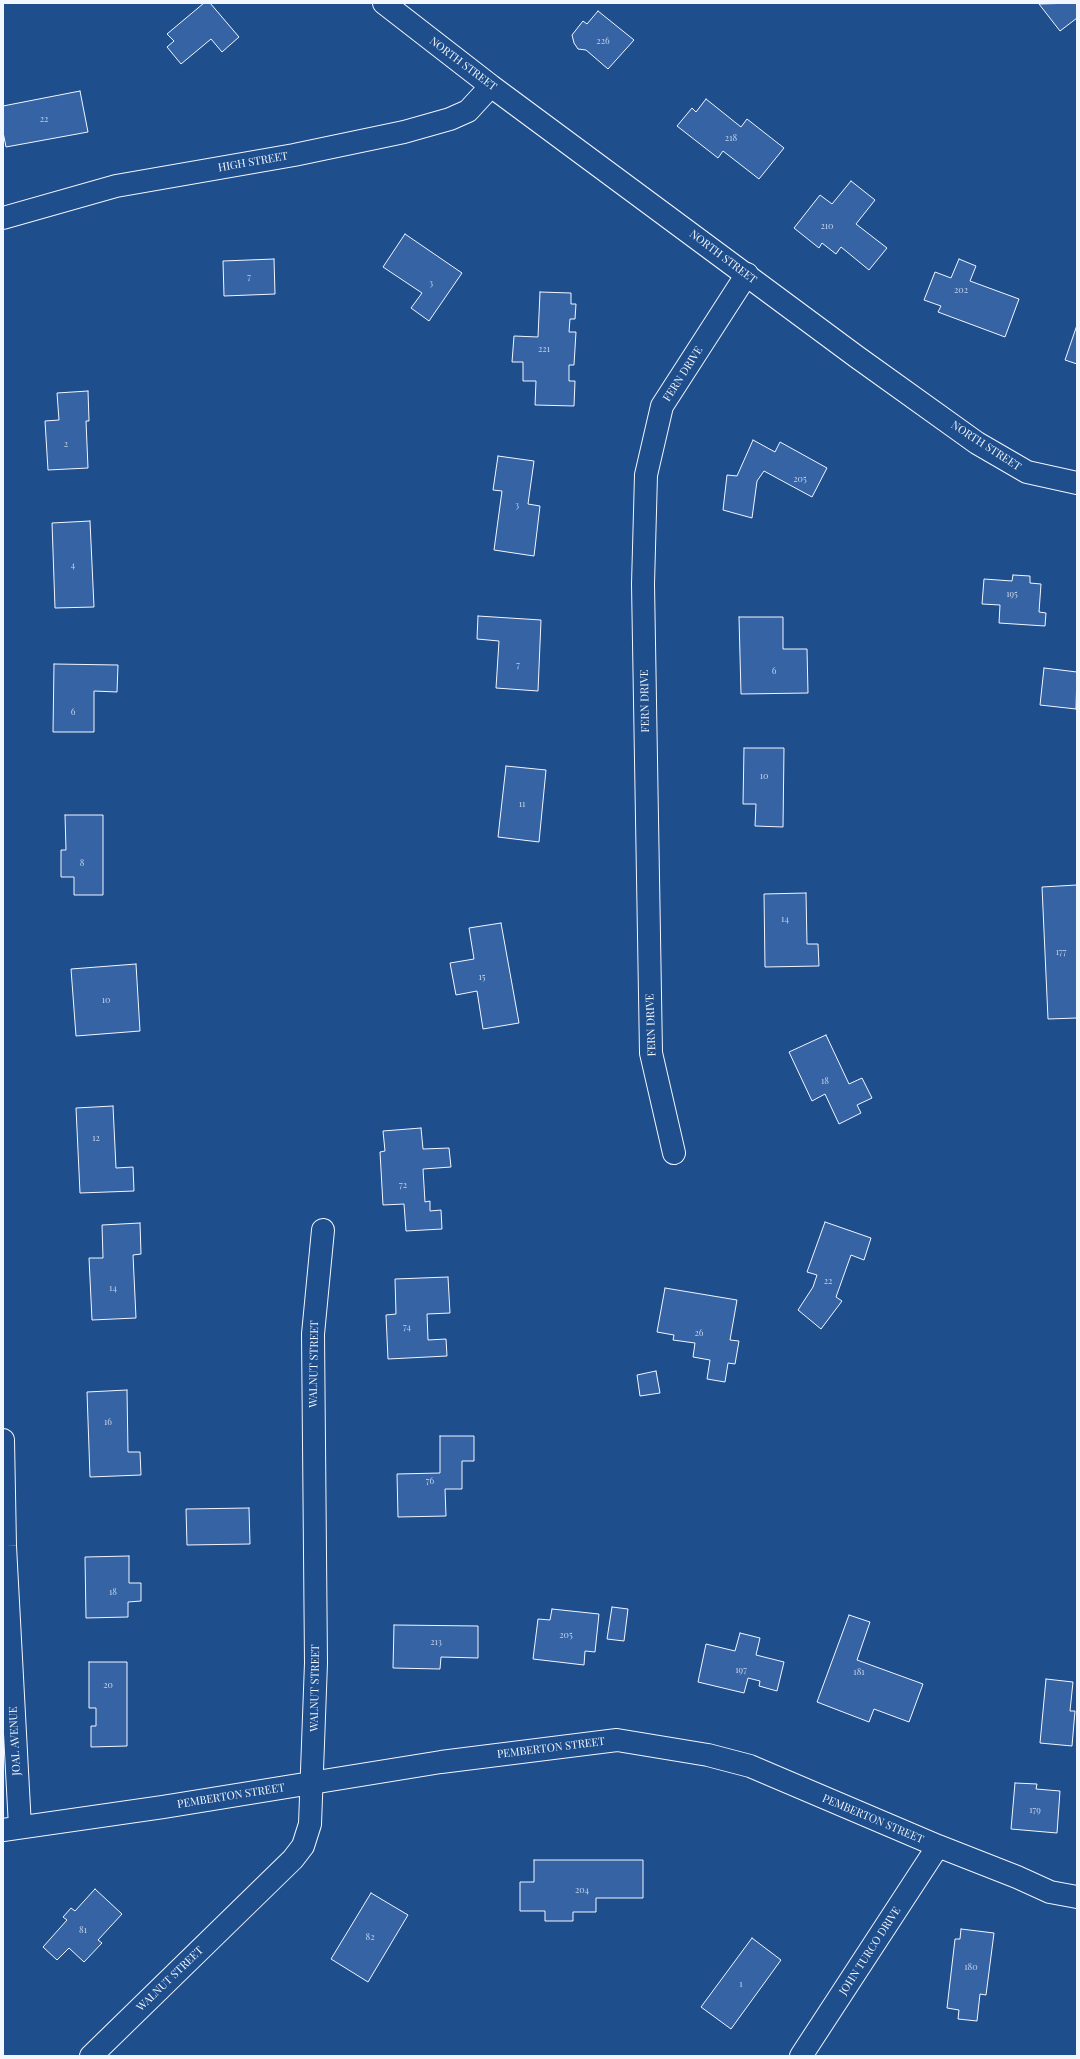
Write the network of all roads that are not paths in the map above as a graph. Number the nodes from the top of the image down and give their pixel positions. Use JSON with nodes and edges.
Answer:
{"nodes":[{"id":1,"x":384,"y":3,"type":"edge"},
{"id":2,"x":491,"y":86,"type":"junction"},
{"id":3,"x":3,"y":218,"type":"edge"},
{"id":4,"x":747,"y":274,"type":"junction"},
{"id":5,"x":1077,"y":483,"type":"edge"},
{"id":6,"x":674,"y":1153,"type":"dead end"},
{"id":7,"x":323,"y":1230,"type":"dead end"},
{"id":8,"x":3,"y":1440,"type":"edge"},
{"id":9,"x":312,"y":1783,"type":"junction"},
{"id":10,"x":11,"y":1828,"type":"edge"},
{"id":11,"x":938,"y":1846,"type":"junction"},
{"id":12,"x":1077,"y":1896,"type":"edge"},
{"id":13,"x":91,"y":2056,"type":"edge"},
{"id":14,"x":802,"y":2056,"type":"edge"}],
"edges":[{"from":1,"to":2,"type":"street","name":"NORTH STREET"},
{"from":2,"to":3,"type":"street","name":"HIGH STREET"},
{"from":2,"to":4,"type":"street","name":"NORTH STREET"},
{"from":4,"to":5,"type":"street","name":"NORTH STREET"},
{"from":4,"to":6,"type":"street","name":"FERN DRIVE"},
{"from":7,"to":9,"type":"street","name":"WALNUT STREET"},
{"from":8,"to":10,"type":"street","name":"JOAL AVENUE"},
{"from":9,"to":10,"type":"street","name":"PEMBERTON STREET"},
{"from":9,"to":11,"type":"street","name":"PEMBERTON STREET"},
{"from":9,"to":13,"type":"street","name":"WALNUT STREET"},
{"from":11,"to":12,"type":"street","name":"PEMBERTON STREET"},
{"from":11,"to":14,"type":"street","name":"JOHN TURCO DRIVE"}]}
